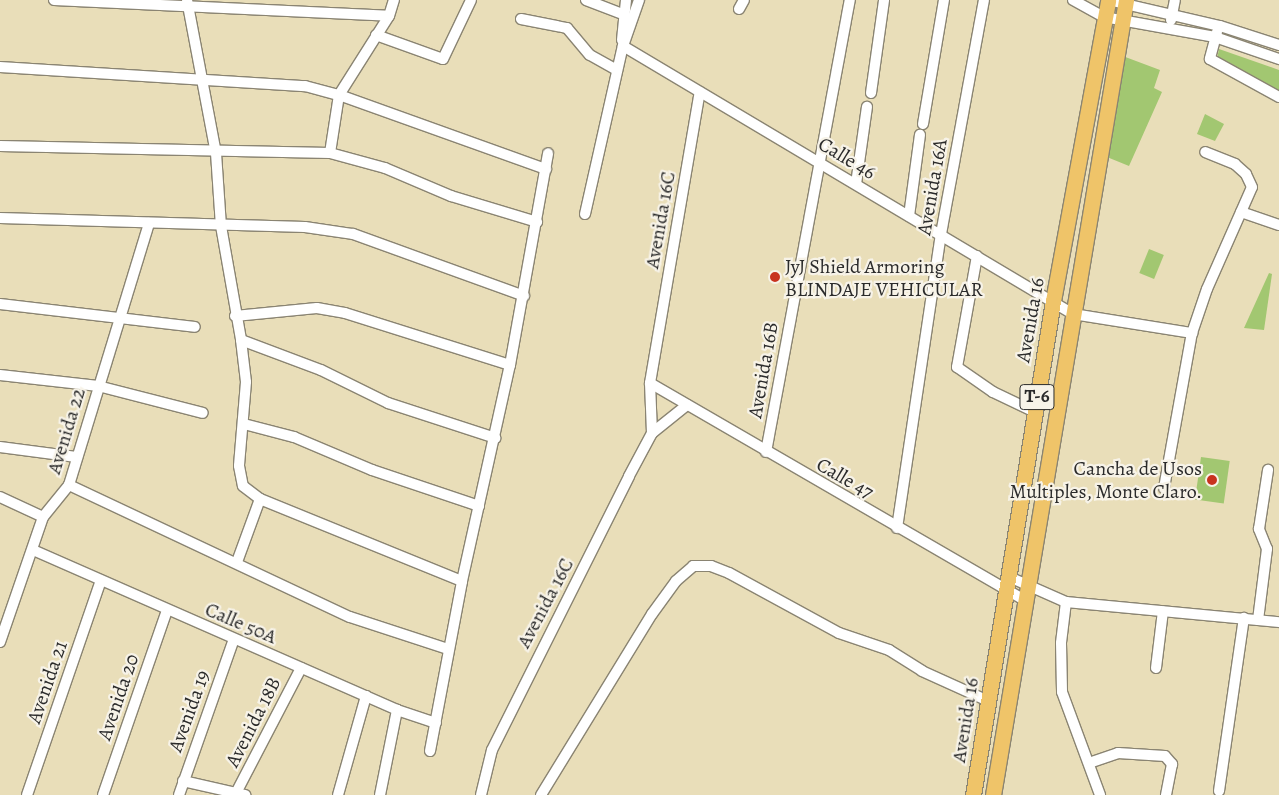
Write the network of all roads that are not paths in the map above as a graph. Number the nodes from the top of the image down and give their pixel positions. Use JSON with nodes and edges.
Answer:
{"nodes":[{"id":1,"x":54,"y":0,"type":"edge"},
{"id":2,"x":394,"y":0,"type":"edge"},
{"id":3,"x":471,"y":0,"type":"edge"},
{"id":4,"x":586,"y":0,"type":"edge"},
{"id":5,"x":626,"y":0,"type":"edge"},
{"id":6,"x":639,"y":0,"type":"edge"},
{"id":7,"x":850,"y":0,"type":"edge"},
{"id":8,"x":884,"y":0,"type":"edge"},
{"id":9,"x":944,"y":0,"type":"edge"},
{"id":10,"x":984,"y":0,"type":"edge"},
{"id":11,"x":1073,"y":0,"type":"edge"},
{"id":12,"x":1108,"y":0,"type":"edge"},
{"id":13,"x":1174,"y":0,"type":"edge"},
{"id":14,"x":1125,"y":2,"type":"edge"},
{"id":15,"x":187,"y":4,"type":"edge"},
{"id":16,"x":610,"y":4,"type":"edge"},
{"id":17,"x":623,"y":14,"type":"junction"},
{"id":18,"x":1172,"y":14,"type":"junction"},
{"id":19,"x":389,"y":16,"type":"junction"},
{"id":20,"x":1104,"y":17,"type":"junction"},
{"id":21,"x":521,"y":19,"type":"dead end"},
{"id":22,"x":1122,"y":21,"type":"junction"},
{"id":23,"x":1220,"y":26,"type":"junction"},
{"id":24,"x":1169,"y":29,"type":"junction"},
{"id":25,"x":376,"y":35,"type":"junction"},
{"id":26,"x":1215,"y":37,"type":"junction"},
{"id":27,"x":1279,"y":45,"type":"edge"},
{"id":28,"x":623,"y":46,"type":"junction"},
{"id":29,"x":1279,"y":59,"type":"edge"},
{"id":30,"x":0,"y":66,"type":"edge"},
{"id":31,"x":617,"y":70,"type":"junction"},
{"id":32,"x":203,"y":82,"type":"junction"},
{"id":33,"x":700,"y":92,"type":"junction"},
{"id":34,"x":871,"y":93,"type":"dead end"},
{"id":35,"x":339,"y":95,"type":"junction"},
{"id":36,"x":1279,"y":97,"type":"edge"},
{"id":37,"x":867,"y":107,"type":"dead end"},
{"id":38,"x":923,"y":124,"type":"dead end"},
{"id":39,"x":920,"y":135,"type":"dead end"},
{"id":40,"x":0,"y":146,"type":"edge"},
{"id":41,"x":216,"y":152,"type":"junction"},
{"id":42,"x":1205,"y":152,"type":"dead end"},
{"id":43,"x":330,"y":153,"type":"junction"},
{"id":44,"x":548,"y":154,"type":"dead end"},
{"id":45,"x":819,"y":162,"type":"junction"},
{"id":46,"x":546,"y":169,"type":"junction"},
{"id":47,"x":856,"y":184,"type":"junction"},
{"id":48,"x":1241,"y":212,"type":"junction"},
{"id":49,"x":585,"y":214,"type":"dead end"},
{"id":50,"x":909,"y":216,"type":"junction"},
{"id":51,"x":0,"y":218,"type":"edge"},
{"id":52,"x":537,"y":222,"type":"junction"},
{"id":53,"x":149,"y":223,"type":"junction"},
{"id":54,"x":1279,"y":225,"type":"edge"},
{"id":55,"x":221,"y":226,"type":"junction"},
{"id":56,"x":941,"y":234,"type":"junction"},
{"id":57,"x":977,"y":256,"type":"junction"},
{"id":58,"x":524,"y":296,"type":"junction"},
{"id":59,"x":1053,"y":301,"type":"junction"},
{"id":60,"x":0,"y":304,"type":"edge"},
{"id":61,"x":1073,"y":314,"type":"junction"},
{"id":62,"x":235,"y":316,"type":"junction"},
{"id":63,"x":118,"y":318,"type":"junction"},
{"id":64,"x":195,"y":327,"type":"dead end"},
{"id":65,"x":1192,"y":333,"type":"junction"},
{"id":66,"x":241,"y":340,"type":"junction"},
{"id":67,"x":510,"y":364,"type":"junction"},
{"id":68,"x":0,"y":374,"type":"edge"},
{"id":69,"x":650,"y":383,"type":"junction"},
{"id":70,"x":98,"y":386,"type":"junction"},
{"id":71,"x":687,"y":405,"type":"junction"},
{"id":72,"x":1035,"y":412,"type":"junction"},
{"id":73,"x":203,"y":413,"type":"dead end"},
{"id":74,"x":244,"y":424,"type":"junction"},
{"id":75,"x":652,"y":433,"type":"junction"},
{"id":76,"x":495,"y":438,"type":"junction"},
{"id":77,"x":0,"y":447,"type":"edge"},
{"id":78,"x":766,"y":452,"type":"junction"},
{"id":79,"x":76,"y":457,"type":"junction"},
{"id":80,"x":1268,"y":470,"type":"dead end"},
{"id":81,"x":69,"y":485,"type":"junction"},
{"id":82,"x":1164,"y":488,"type":"dead end"},
{"id":83,"x":0,"y":497,"type":"edge"},
{"id":84,"x":260,"y":499,"type":"junction"},
{"id":85,"x":479,"y":506,"type":"junction"},
{"id":86,"x":43,"y":517,"type":"junction"},
{"id":87,"x":897,"y":528,"type":"junction"},
{"id":88,"x":33,"y":550,"type":"junction"},
{"id":89,"x":237,"y":562,"type":"junction"},
{"id":90,"x":101,"y":580,"type":"junction"},
{"id":91,"x":462,"y":582,"type":"junction"},
{"id":92,"x":1006,"y":584,"type":"junction"},
{"id":93,"x":1028,"y":584,"type":"junction"},
{"id":94,"x":1024,"y":600,"type":"junction"},
{"id":95,"x":1066,"y":602,"type":"junction"},
{"id":96,"x":167,"y":610,"type":"junction"},
{"id":97,"x":1163,"y":611,"type":"junction"},
{"id":98,"x":1244,"y":618,"type":"junction"},
{"id":99,"x":1258,"y":620,"type":"junction"},
{"id":100,"x":1279,"y":622,"type":"edge"},
{"id":101,"x":234,"y":639,"type":"junction"},
{"id":102,"x":0,"y":642,"type":"edge"},
{"id":103,"x":448,"y":649,"type":"junction"},
{"id":104,"x":301,"y":668,"type":"junction"},
{"id":105,"x":1156,"y":668,"type":"dead end"},
{"id":106,"x":366,"y":696,"type":"junction"},
{"id":107,"x":988,"y":701,"type":"junction"},
{"id":108,"x":398,"y":710,"type":"junction"},
{"id":109,"x":436,"y":723,"type":"junction"},
{"id":110,"x":430,"y":751,"type":"dead end"},
{"id":111,"x":1089,"y":763,"type":"junction"},
{"id":112,"x":183,"y":781,"type":"junction"},
{"id":113,"x":1218,"y":791,"type":"dead end"},
{"id":114,"x":240,"y":794,"type":"edge"},
{"id":115,"x":27,"y":795,"type":"edge"},
{"id":116,"x":102,"y":795,"type":"edge"},
{"id":117,"x":178,"y":795,"type":"edge"},
{"id":118,"x":338,"y":795,"type":"edge"},
{"id":119,"x":380,"y":795,"type":"edge"},
{"id":120,"x":481,"y":795,"type":"edge"},
{"id":121,"x":542,"y":795,"type":"edge"},
{"id":122,"x":973,"y":795,"type":"edge"},
{"id":123,"x":993,"y":795,"type":"edge"},
{"id":124,"x":1100,"y":795,"type":"edge"},
{"id":125,"x":1166,"y":795,"type":"edge"}],
"edges":[{"from":1,"to":15,"type":"street"},
{"from":2,"to":19,"type":"street"},
{"from":3,"to":25,"type":"street"},
{"from":4,"to":16,"type":"street"},
{"from":5,"to":17,"type":"street"},
{"from":6,"to":28,"type":"street"},
{"from":7,"to":45,"type":"street","name":"Avenida 16B"},
{"from":8,"to":34,"type":"street"},
{"from":9,"to":38,"type":"street"},
{"from":10,"to":56,"type":"street","name":"Avenida 16A"},
{"from":11,"to":20,"type":"street"},
{"from":12,"to":14,"type":"street"},
{"from":12,"to":20,"type":"highway","name":"Avenida 16","number":"T-6"},
{"from":13,"to":18,"type":"street"},
{"from":14,"to":18,"type":"street"},
{"from":14,"to":22,"type":"highway","name":"Avenida 16","number":"T-6"},
{"from":15,"to":19,"type":"street"},
{"from":15,"to":32,"type":"street"},
{"from":16,"to":17,"type":"street"},
{"from":17,"to":28,"type":"street"},
{"from":18,"to":23,"type":"street"},
{"from":18,"to":24,"type":"street"},
{"from":19,"to":25,"type":"street"},
{"from":20,"to":22,"type":"street"},
{"from":20,"to":59,"type":"highway","name":"Avenida 16","number":"T-6"},
{"from":21,"to":31,"type":"street"},
{"from":22,"to":24,"type":"street"},
{"from":22,"to":61,"type":"highway","name":"Avenida 16","number":"T-6"},
{"from":23,"to":26,"type":"street"},
{"from":23,"to":27,"type":"street"},
{"from":24,"to":26,"type":"street"},
{"from":25,"to":35,"type":"street"},
{"from":26,"to":29,"type":"street"},
{"from":26,"to":36,"type":"street"},
{"from":28,"to":31,"type":"street"},
{"from":28,"to":33,"type":"street","name":"Calle 46"},
{"from":30,"to":32,"type":"street"},
{"from":31,"to":49,"type":"street"},
{"from":32,"to":35,"type":"street"},
{"from":32,"to":41,"type":"street"},
{"from":33,"to":45,"type":"street","name":"Calle 46"},
{"from":33,"to":69,"type":"street","name":"Avenida 16C"},
{"from":35,"to":43,"type":"street"},
{"from":35,"to":46,"type":"street"},
{"from":37,"to":47,"type":"street"},
{"from":39,"to":50,"type":"street"},
{"from":40,"to":41,"type":"street"},
{"from":41,"to":43,"type":"street"},
{"from":41,"to":55,"type":"street"},
{"from":42,"to":48,"type":"street"},
{"from":43,"to":52,"type":"street"},
{"from":44,"to":46,"type":"street"},
{"from":45,"to":47,"type":"street","name":"Calle 46"},
{"from":45,"to":78,"type":"street","name":"Avenida 16B"},
{"from":46,"to":52,"type":"street"},
{"from":47,"to":50,"type":"street","name":"Calle 46"},
{"from":48,"to":54,"type":"street"},
{"from":48,"to":65,"type":"street"},
{"from":50,"to":56,"type":"street","name":"Calle 46"},
{"from":51,"to":53,"type":"street"},
{"from":52,"to":58,"type":"street"},
{"from":53,"to":55,"type":"street"},
{"from":53,"to":63,"type":"street","name":"Avenida 22"},
{"from":55,"to":58,"type":"street"},
{"from":55,"to":62,"type":"street"},
{"from":56,"to":57,"type":"street","name":"Calle 46"},
{"from":56,"to":87,"type":"street","name":"Avenida 16A"},
{"from":57,"to":59,"type":"street","name":"Calle 46"},
{"from":57,"to":72,"type":"street"},
{"from":58,"to":67,"type":"street"},
{"from":59,"to":61,"type":"street","name":"Calle 46"},
{"from":59,"to":72,"type":"highway","name":"Avenida 16","number":"T-6"},
{"from":60,"to":63,"type":"street"},
{"from":61,"to":65,"type":"street"},
{"from":61,"to":93,"type":"highway","name":"Avenida 16","number":"T-6"},
{"from":62,"to":66,"type":"street"},
{"from":62,"to":67,"type":"street"},
{"from":63,"to":64,"type":"street"},
{"from":63,"to":70,"type":"street","name":"Avenida 22"},
{"from":65,"to":82,"type":"street"},
{"from":66,"to":74,"type":"street"},
{"from":66,"to":76,"type":"street"},
{"from":67,"to":76,"type":"street"},
{"from":68,"to":70,"type":"street"},
{"from":69,"to":71,"type":"street","name":"Calle 47"},
{"from":69,"to":75,"type":"street","name":"Avenida 16C"},
{"from":70,"to":73,"type":"street"},
{"from":70,"to":79,"type":"street","name":"Avenida 22"},
{"from":71,"to":75,"type":"street"},
{"from":71,"to":78,"type":"street","name":"Calle 47"},
{"from":72,"to":92,"type":"highway","name":"Avenida 16","number":"T-6"},
{"from":74,"to":84,"type":"street"},
{"from":74,"to":85,"type":"street"},
{"from":75,"to":120,"type":"street","name":"Avenida 16C"},
{"from":76,"to":85,"type":"street"},
{"from":77,"to":79,"type":"street"},
{"from":78,"to":87,"type":"street","name":"Calle 47"},
{"from":79,"to":81,"type":"street","name":"Avenida 22"},
{"from":80,"to":99,"type":"street"},
{"from":81,"to":86,"type":"street","name":"Avenida 22"},
{"from":81,"to":89,"type":"street"},
{"from":83,"to":86,"type":"street"},
{"from":84,"to":89,"type":"street"},
{"from":84,"to":91,"type":"street"},
{"from":85,"to":91,"type":"street"},
{"from":86,"to":88,"type":"street","name":"Avenida 22"},
{"from":87,"to":92,"type":"street","name":"Calle 47"},
{"from":88,"to":90,"type":"street","name":"Calle 50A"},
{"from":88,"to":102,"type":"street","name":"Avenida 22"},
{"from":89,"to":103,"type":"street"},
{"from":90,"to":96,"type":"street","name":"Calle 50A"},
{"from":90,"to":115,"type":"street","name":"Avenida 21"},
{"from":91,"to":103,"type":"street"},
{"from":92,"to":93,"type":"street"},
{"from":92,"to":94,"type":"street","name":"Calle 47"},
{"from":92,"to":107,"type":"highway","name":"Avenida 16","number":"T-6"},
{"from":93,"to":94,"type":"highway","name":"Avenida 16","number":"T-6"},
{"from":93,"to":95,"type":"street"},
{"from":94,"to":123,"type":"highway","name":"Avenida 16","number":"T-6"},
{"from":95,"to":97,"type":"street"},
{"from":95,"to":111,"type":"street"},
{"from":96,"to":101,"type":"street","name":"Calle 50A"},
{"from":96,"to":116,"type":"street","name":"Avenida 20"},
{"from":97,"to":98,"type":"street"},
{"from":97,"to":105,"type":"street"},
{"from":98,"to":99,"type":"street"},
{"from":98,"to":113,"type":"street"},
{"from":99,"to":100,"type":"street"},
{"from":101,"to":104,"type":"street","name":"Calle 50A"},
{"from":101,"to":112,"type":"street","name":"Avenida 19"},
{"from":103,"to":109,"type":"street"},
{"from":104,"to":106,"type":"street","name":"Calle 50A"},
{"from":104,"to":114,"type":"street","name":"Avenida 18B"},
{"from":106,"to":108,"type":"street","name":"Calle 50A"},
{"from":106,"to":118,"type":"street"},
{"from":107,"to":121,"type":"street"},
{"from":107,"to":122,"type":"highway","name":"Avenida 16","number":"T-6"},
{"from":108,"to":109,"type":"street","name":"Calle 50A"},
{"from":108,"to":119,"type":"street"},
{"from":109,"to":110,"type":"street"},
{"from":111,"to":124,"type":"street"},
{"from":111,"to":125,"type":"street"},
{"from":112,"to":114,"type":"street"},
{"from":112,"to":117,"type":"street","name":"Avenida 19"}]}
